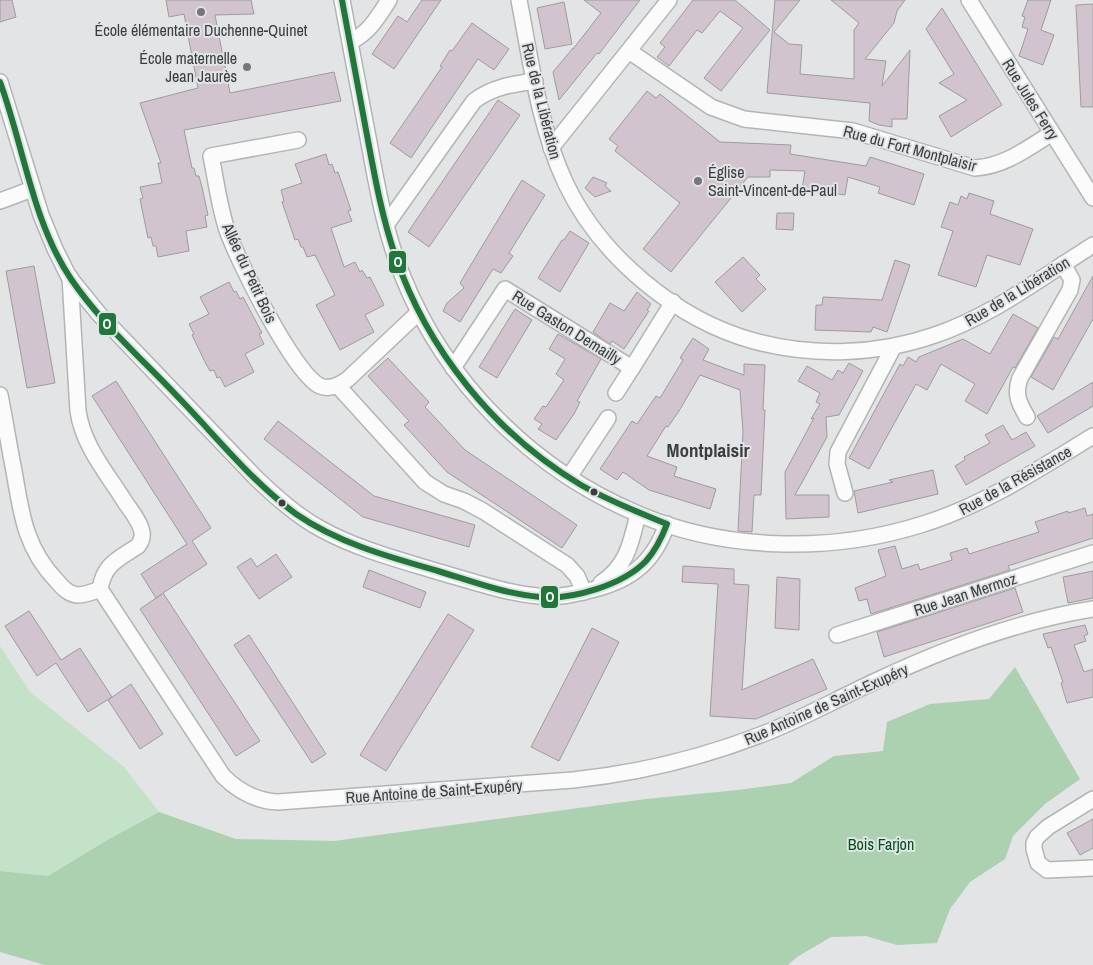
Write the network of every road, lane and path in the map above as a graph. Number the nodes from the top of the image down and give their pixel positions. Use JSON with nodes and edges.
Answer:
{"nodes":[{"id":1,"x":342,"y":0,"type":"edge"},
{"id":2,"x":389,"y":0,"type":"edge"},
{"id":3,"x":518,"y":0,"type":"edge"},
{"id":4,"x":669,"y":0,"type":"edge"},
{"id":5,"x":969,"y":0,"type":"edge"},
{"id":6,"x":350,"y":42,"type":"junction"},
{"id":7,"x":629,"y":51,"type":"junction"},
{"id":8,"x":535,"y":81,"type":"junction"},
{"id":9,"x":0,"y":82,"type":"edge"},
{"id":10,"x":1052,"y":133,"type":"junction"},
{"id":11,"x":298,"y":140,"type":"dead end"},
{"id":12,"x":551,"y":148,"type":"junction"},
{"id":13,"x":32,"y":189,"type":"junction"},
{"id":14,"x":1093,"y":198,"type":"edge"},
{"id":15,"x":0,"y":201,"type":"edge"},
{"id":16,"x":386,"y":225,"type":"junction"},
{"id":17,"x":1093,"y":245,"type":"edge"},
{"id":18,"x":1063,"y":264,"type":"junction"},
{"id":19,"x":70,"y":277,"type":"junction"},
{"id":20,"x":672,"y":302,"type":"junction"},
{"id":21,"x":419,"y":312,"type":"junction"},
{"id":22,"x":894,"y":346,"type":"junction"},
{"id":23,"x":453,"y":368,"type":"junction"},
{"id":24,"x":632,"y":368,"type":"junction"},
{"id":25,"x":338,"y":386,"type":"junction"},
{"id":26,"x":616,"y":393,"type":"dead end"},
{"id":27,"x":0,"y":395,"type":"edge"},
{"id":28,"x":1027,"y":417,"type":"dead end"},
{"id":29,"x":608,"y":418,"type":"dead end"},
{"id":30,"x":1093,"y":436,"type":"edge"},
{"id":31,"x":569,"y":477,"type":"junction"},
{"id":32,"x":845,"y":492,"type":"dead end"},
{"id":33,"x":638,"y":514,"type":"junction"},
{"id":34,"x":667,"y":524,"type":"junction"},
{"id":35,"x":1093,"y":553,"type":"edge"},
{"id":36,"x":100,"y":590,"type":"junction"},
{"id":37,"x":584,"y":592,"type":"junction"},
{"id":38,"x":1093,"y":609,"type":"edge"},
{"id":39,"x":837,"y":636,"type":"dead end"},
{"id":40,"x":1093,"y":800,"type":"edge"},
{"id":41,"x":1093,"y":868,"type":"edge"}],
"edges":[{"from":1,"to":6,"type":"street","name":"Rue de la Résistance"},
{"from":2,"to":6,"type":"street"},
{"from":3,"to":8,"type":"street","name":"Rue de la Libération"},
{"from":4,"to":7,"type":"street"},
{"from":5,"to":10,"type":"street","name":"Rue Jules Ferry"},
{"from":6,"to":16,"type":"street","name":"Rue de la Résistance"},
{"from":7,"to":10,"type":"street","name":"Rue du Fort Montplaisir"},
{"from":7,"to":12,"type":"street"},
{"from":8,"to":12,"type":"street","name":"Rue de la Libération"},
{"from":8,"to":16,"type":"street"},
{"from":9,"to":13,"type":"street"},
{"from":10,"to":14,"type":"street","name":"Rue Jules Ferry"},
{"from":11,"to":25,"type":"street","name":"Allée du Petit Bois"},
{"from":12,"to":20,"type":"street","name":"Rue de la Libération"},
{"from":13,"to":15,"type":"street"},
{"from":13,"to":19,"type":"street"},
{"from":16,"to":21,"type":"street","name":"Rue de la Résistance"},
{"from":17,"to":18,"type":"street","name":"Rue de la Libération"},
{"from":18,"to":22,"type":"street","name":"Rue de la Libération"},
{"from":18,"to":28,"type":"street"},
{"from":19,"to":36,"type":"street"},
{"from":19,"to":37,"type":"street"},
{"from":20,"to":22,"type":"street","name":"Rue de la Libération"},
{"from":20,"to":24,"type":"street","name":"Rue Gaston Demailly"},
{"from":21,"to":23,"type":"street","name":"Rue de la Résistance"},
{"from":21,"to":25,"type":"street"},
{"from":22,"to":32,"type":"street"},
{"from":23,"to":24,"type":"street","name":"Rue Gaston Demailly"},
{"from":23,"to":31,"type":"street","name":"Rue de la Résistance"},
{"from":24,"to":26,"type":"street","name":"Rue Gaston Demailly"},
{"from":25,"to":37,"type":"street"},
{"from":27,"to":36,"type":"street"},
{"from":29,"to":31,"type":"street"},
{"from":30,"to":34,"type":"street","name":"Rue de la Résistance"},
{"from":31,"to":33,"type":"street","name":"Rue de la Résistance"},
{"from":33,"to":34,"type":"street","name":"Rue de la Résistance"},
{"from":33,"to":37,"type":"street"},
{"from":34,"to":37,"type":"street"},
{"from":35,"to":39,"type":"street","name":"Rue Jean Mermoz"},
{"from":36,"to":38,"type":"street","name":"Rue Antoine de Saint-Exupéry"},
{"from":40,"to":41,"type":"street"}]}
